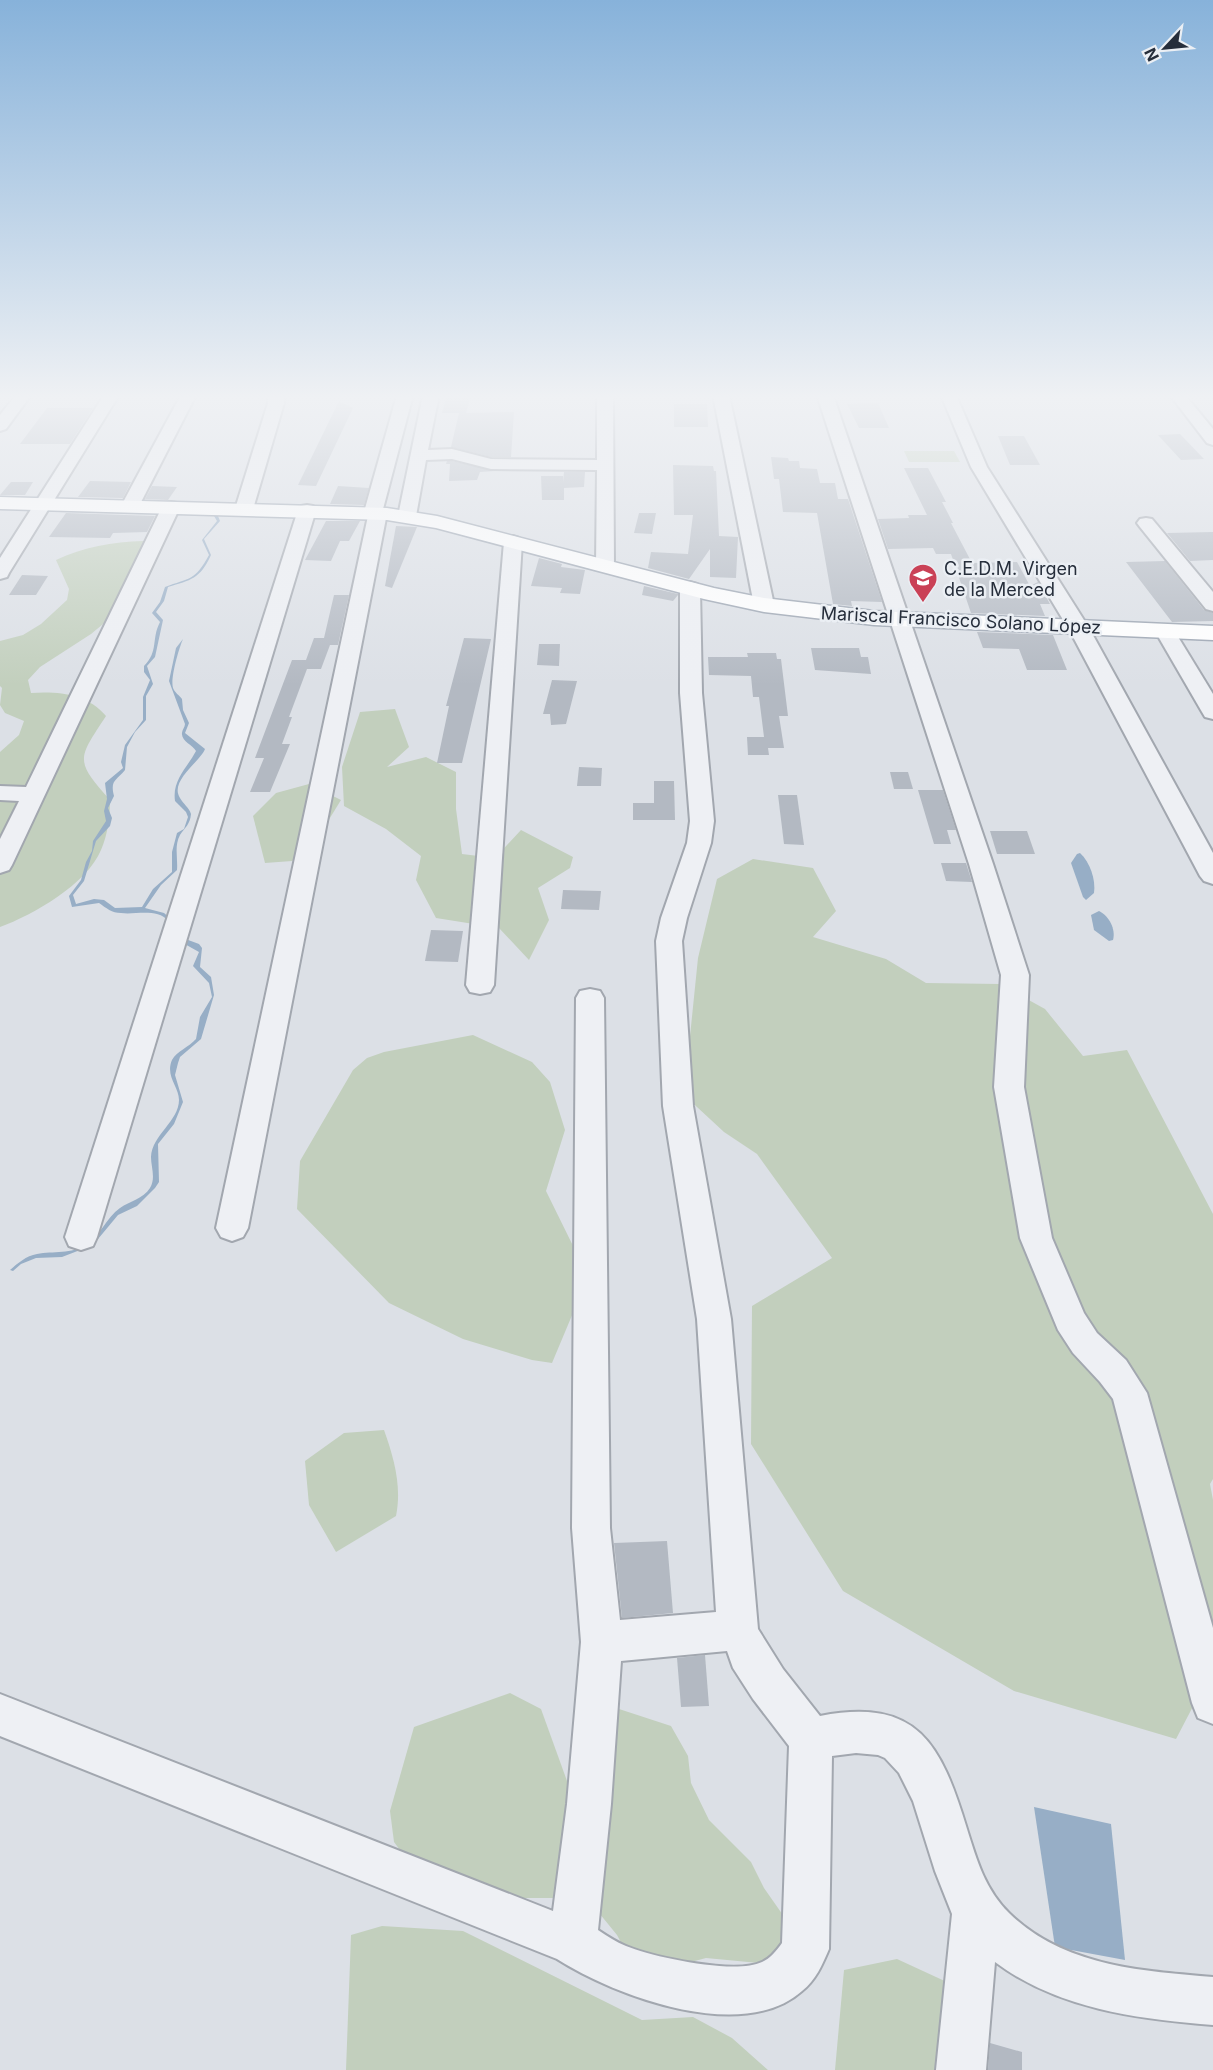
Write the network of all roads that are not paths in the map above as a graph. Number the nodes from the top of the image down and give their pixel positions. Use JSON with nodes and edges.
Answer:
{"nodes":[{"id":1,"x":51,"y":492,"type":"edge"},
{"id":2,"x":138,"y":492,"type":"edge"},
{"id":3,"x":249,"y":492,"type":"edge"},
{"id":4,"x":381,"y":492,"type":"edge"},
{"id":5,"x":411,"y":492,"type":"edge"},
{"id":6,"x":605,"y":492,"type":"edge"},
{"id":7,"x":741,"y":492,"type":"edge"},
{"id":8,"x":856,"y":492,"type":"edge"},
{"id":9,"x":994,"y":492,"type":"edge"},
{"id":10,"x":0,"y":503,"type":"edge"},
{"id":11,"x":43,"y":504,"type":"junction"},
{"id":12,"x":130,"y":506,"type":"junction"},
{"id":13,"x":171,"y":507,"type":"junction"},
{"id":14,"x":244,"y":509,"type":"junction"},
{"id":15,"x":307,"y":510,"type":"junction"},
{"id":16,"x":376,"y":512,"type":"junction"},
{"id":17,"x":407,"y":516,"type":"junction"},
{"id":18,"x":1146,"y":523,"type":"dead end"},
{"id":19,"x":513,"y":542,"type":"junction"},
{"id":20,"x":605,"y":566,"type":"junction"},
{"id":21,"x":0,"y":573,"type":"edge"},
{"id":22,"x":690,"y":588,"type":"junction"},
{"id":23,"x":1211,"y":600,"type":"edge"},
{"id":24,"x":764,"y":605,"type":"junction"},
{"id":25,"x":898,"y":620,"type":"junction"},
{"id":26,"x":1078,"y":628,"type":"junction"},
{"id":27,"x":1165,"y":632,"type":"junction"},
{"id":28,"x":1213,"y":633,"type":"edge"},
{"id":29,"x":1213,"y":712,"type":"edge"},
{"id":30,"x":0,"y":794,"type":"edge"},
{"id":31,"x":34,"y":794,"type":"junction"},
{"id":32,"x":0,"y":865,"type":"edge"},
{"id":33,"x":1213,"y":876,"type":"edge"},
{"id":34,"x":480,"y":985,"type":"dead end"},
{"id":35,"x":590,"y":998,"type":"dead end"},
{"id":36,"x":232,"y":1228,"type":"dead end"},
{"id":37,"x":81,"y":1237,"type":"dead end"},
{"id":38,"x":738,"y":1630,"type":"junction"},
{"id":39,"x":602,"y":1642,"type":"junction"},
{"id":40,"x":1213,"y":1703,"type":"edge"},
{"id":41,"x":0,"y":1715,"type":"edge"},
{"id":42,"x":811,"y":1739,"type":"junction"},
{"id":43,"x":976,"y":1907,"type":"junction"},
{"id":44,"x":573,"y":1942,"type":"junction"},
{"id":45,"x":1213,"y":2001,"type":"edge"},
{"id":46,"x":961,"y":2070,"type":"edge"}],
"edges":[{"from":1,"to":11,"type":"street"},
{"from":2,"to":12,"type":"street"},
{"from":3,"to":14,"type":"street"},
{"from":4,"to":16,"type":"street"},
{"from":5,"to":17,"type":"street"},
{"from":6,"to":20,"type":"street"},
{"from":7,"to":24,"type":"street"},
{"from":8,"to":25,"type":"street"},
{"from":9,"to":26,"type":"street"},
{"from":10,"to":11,"type":"main road","name":"Mariscal Francisco Solano López"},
{"from":11,"to":12,"type":"main road","name":"Mariscal Francisco Solano López"},
{"from":11,"to":21,"type":"street"},
{"from":12,"to":13,"type":"main road","name":"Mariscal Francisco Solano López"},
{"from":13,"to":14,"type":"main road","name":"Mariscal Francisco Solano López"},
{"from":13,"to":31,"type":"street"},
{"from":14,"to":15,"type":"main road","name":"Mariscal Francisco Solano López"},
{"from":15,"to":16,"type":"main road","name":"Mariscal Francisco Solano López"},
{"from":15,"to":37,"type":"street"},
{"from":16,"to":17,"type":"main road","name":"Mariscal Francisco Solano López"},
{"from":16,"to":36,"type":"street"},
{"from":17,"to":19,"type":"main road","name":"Mariscal Francisco Solano López"},
{"from":18,"to":23,"type":"street"},
{"from":19,"to":20,"type":"main road","name":"Mariscal Francisco Solano López"},
{"from":19,"to":34,"type":"street"},
{"from":20,"to":22,"type":"main road","name":"Mariscal Francisco Solano López"},
{"from":22,"to":24,"type":"main road","name":"Mariscal Francisco Solano López"},
{"from":22,"to":38,"type":"street"},
{"from":24,"to":25,"type":"main road","name":"Mariscal Francisco Solano López"},
{"from":25,"to":26,"type":"main road","name":"Mariscal Francisco Solano López"},
{"from":25,"to":40,"type":"street"},
{"from":26,"to":27,"type":"main road","name":"Mariscal Francisco Solano López"},
{"from":26,"to":33,"type":"street"},
{"from":27,"to":28,"type":"main road","name":"Mariscal Francisco Solano López"},
{"from":27,"to":29,"type":"street"},
{"from":30,"to":31,"type":"street"},
{"from":31,"to":32,"type":"street"},
{"from":35,"to":39,"type":"street"},
{"from":38,"to":39,"type":"street"},
{"from":38,"to":42,"type":"street"},
{"from":39,"to":44,"type":"street"},
{"from":41,"to":44,"type":"street"},
{"from":42,"to":43,"type":"street"},
{"from":42,"to":44,"type":"street"},
{"from":43,"to":45,"type":"street"},
{"from":43,"to":46,"type":"street"}]}
